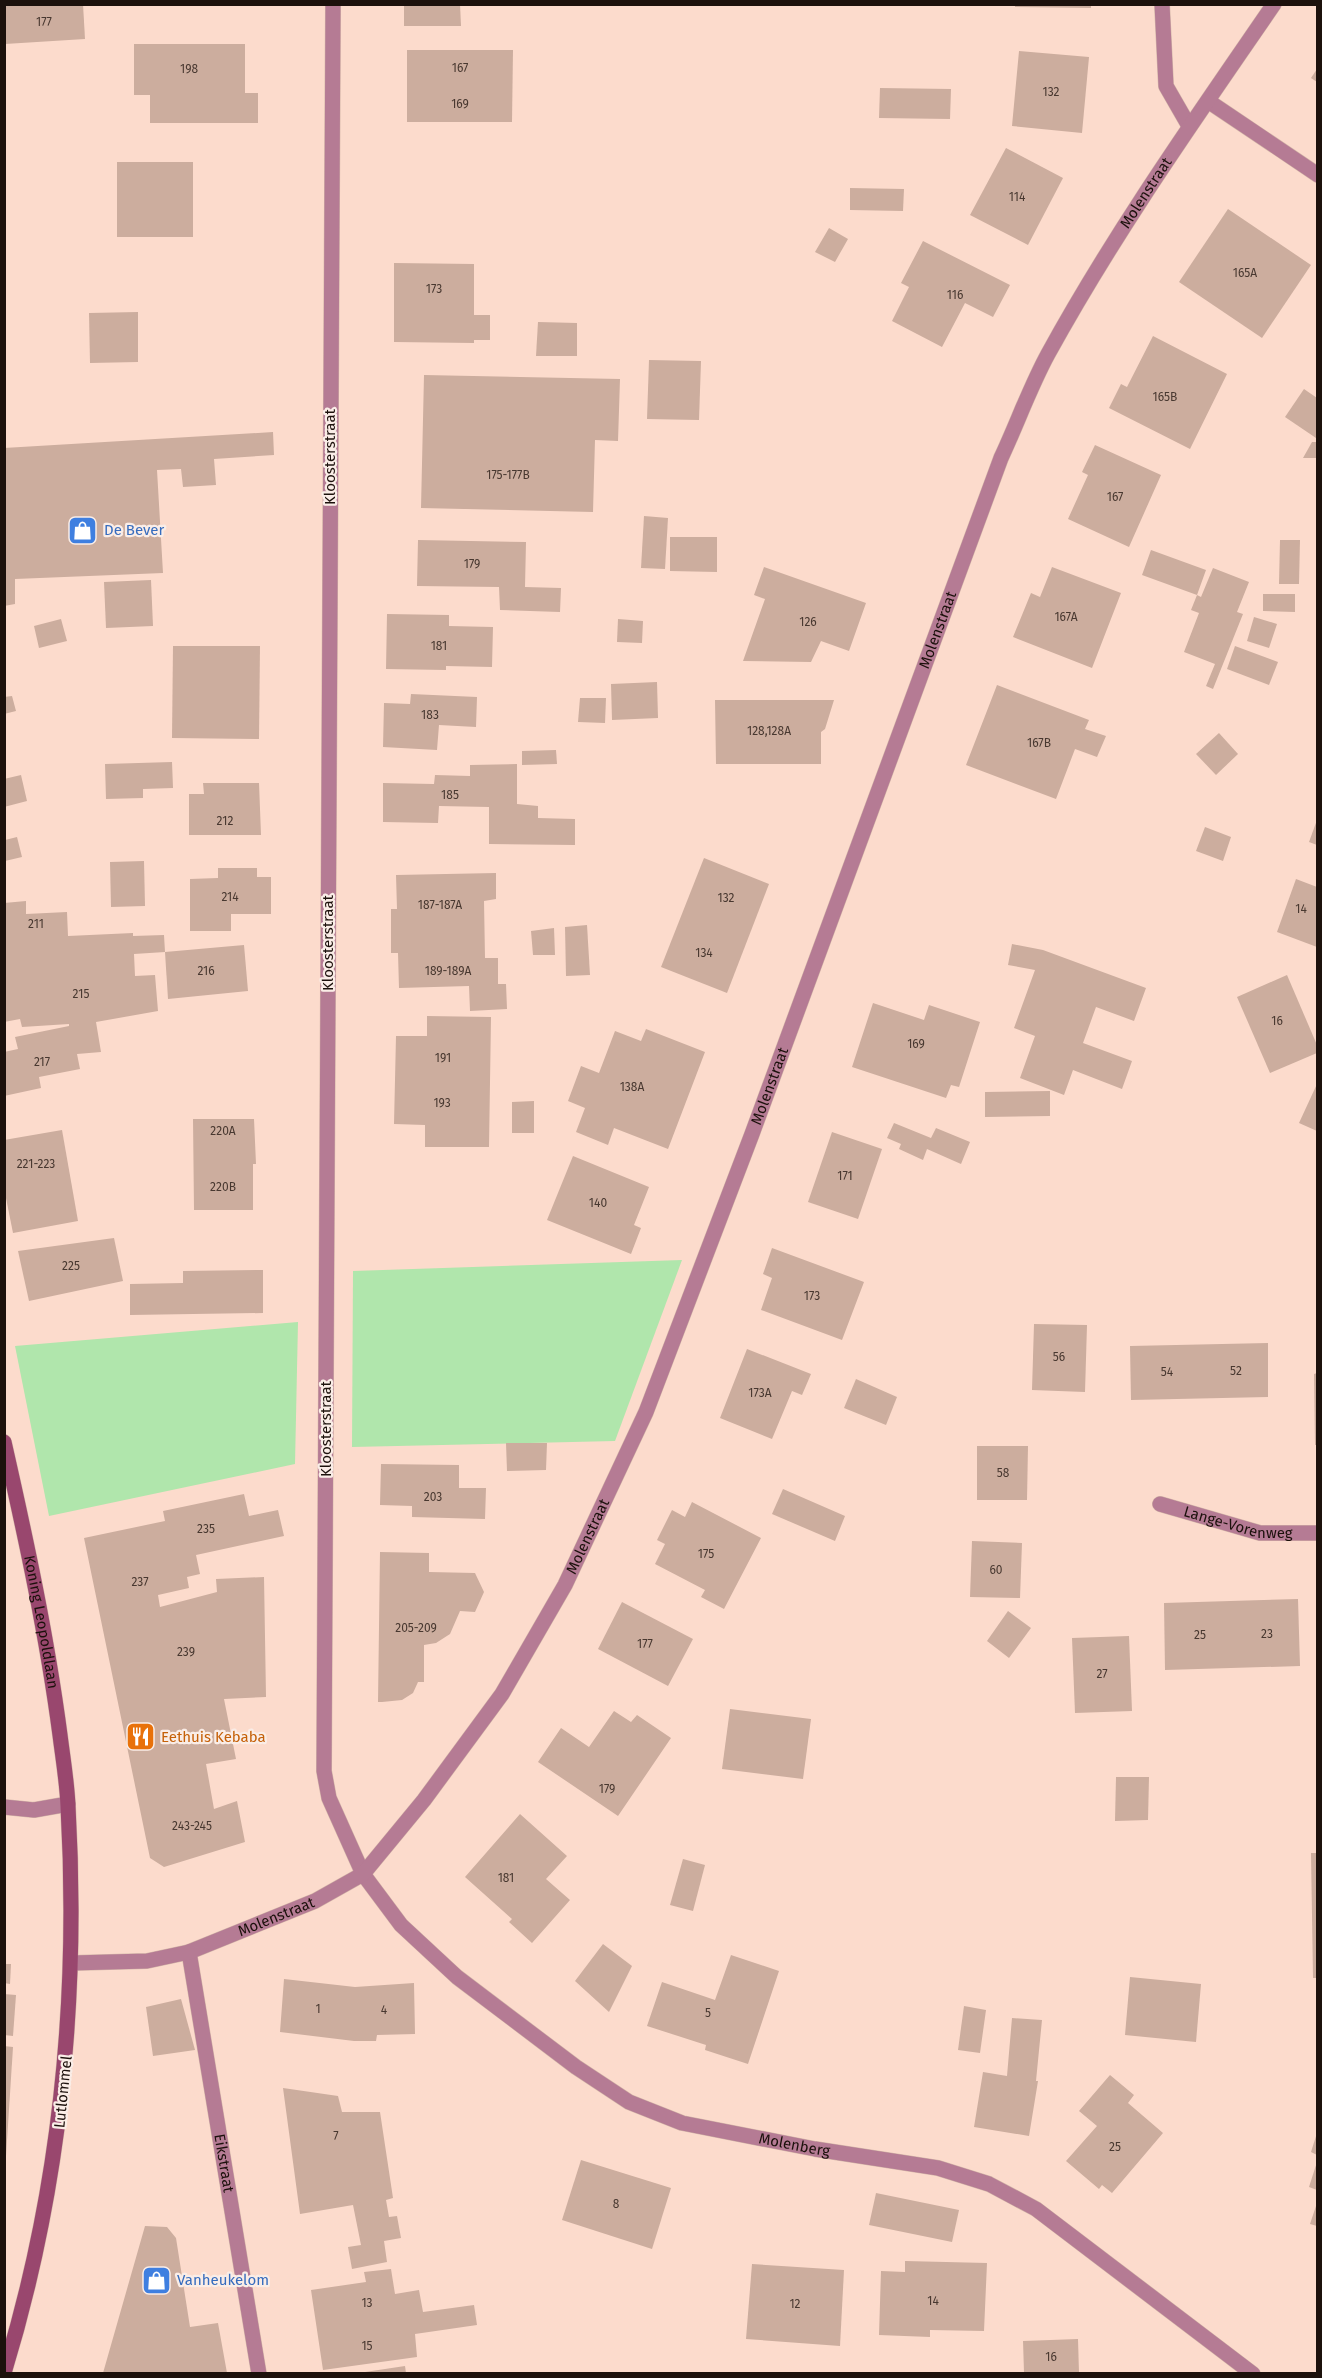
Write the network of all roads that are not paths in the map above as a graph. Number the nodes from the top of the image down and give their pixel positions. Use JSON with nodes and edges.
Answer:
{"nodes":[{"id":1,"x":333,"y":4,"type":"edge"},
{"id":2,"x":1162,"y":4,"type":"edge"},
{"id":3,"x":1274,"y":4,"type":"edge"},
{"id":4,"x":1208,"y":101,"type":"junction"},
{"id":5,"x":1189,"y":126,"type":"junction"},
{"id":6,"x":1317,"y":175,"type":"edge"},
{"id":7,"x":4,"y":1442,"type":"edge"},
{"id":8,"x":1160,"y":1504,"type":"dead end"},
{"id":9,"x":1317,"y":1533,"type":"edge"},
{"id":10,"x":68,"y":1804,"type":"junction"},
{"id":11,"x":4,"y":1807,"type":"edge"},
{"id":12,"x":363,"y":1874,"type":"junction"},
{"id":13,"x":189,"y":1952,"type":"junction"},
{"id":14,"x":72,"y":1963,"type":"junction"},
{"id":15,"x":4,"y":2373,"type":"edge"},
{"id":16,"x":259,"y":2373,"type":"edge"},
{"id":17,"x":1253,"y":2373,"type":"edge"}],
"edges":[{"from":1,"to":12,"type":"street","name":"Kloosterstraat"},
{"from":2,"to":5,"type":"street"},
{"from":3,"to":4,"type":"street","name":"Molenstraat"},
{"from":4,"to":5,"type":"street","name":"Molenstraat"},
{"from":4,"to":6,"type":"street"},
{"from":5,"to":12,"type":"street","name":"Molenstraat"},
{"from":7,"to":10,"type":"main road","name":"Koning Leopoldlaan"},
{"from":8,"to":9,"type":"street","name":"Lange-Vorenweg"},
{"from":10,"to":11,"type":"street"},
{"from":10,"to":14,"type":"main road","name":"Lutlommel"},
{"from":12,"to":13,"type":"street","name":"Molenstraat"},
{"from":12,"to":17,"type":"street","name":"Molenberg"},
{"from":13,"to":14,"type":"street","name":"Molenstraat"},
{"from":13,"to":16,"type":"street","name":"Eikstraat"},
{"from":14,"to":15,"type":"main road","name":"Lutlommel"}]}
